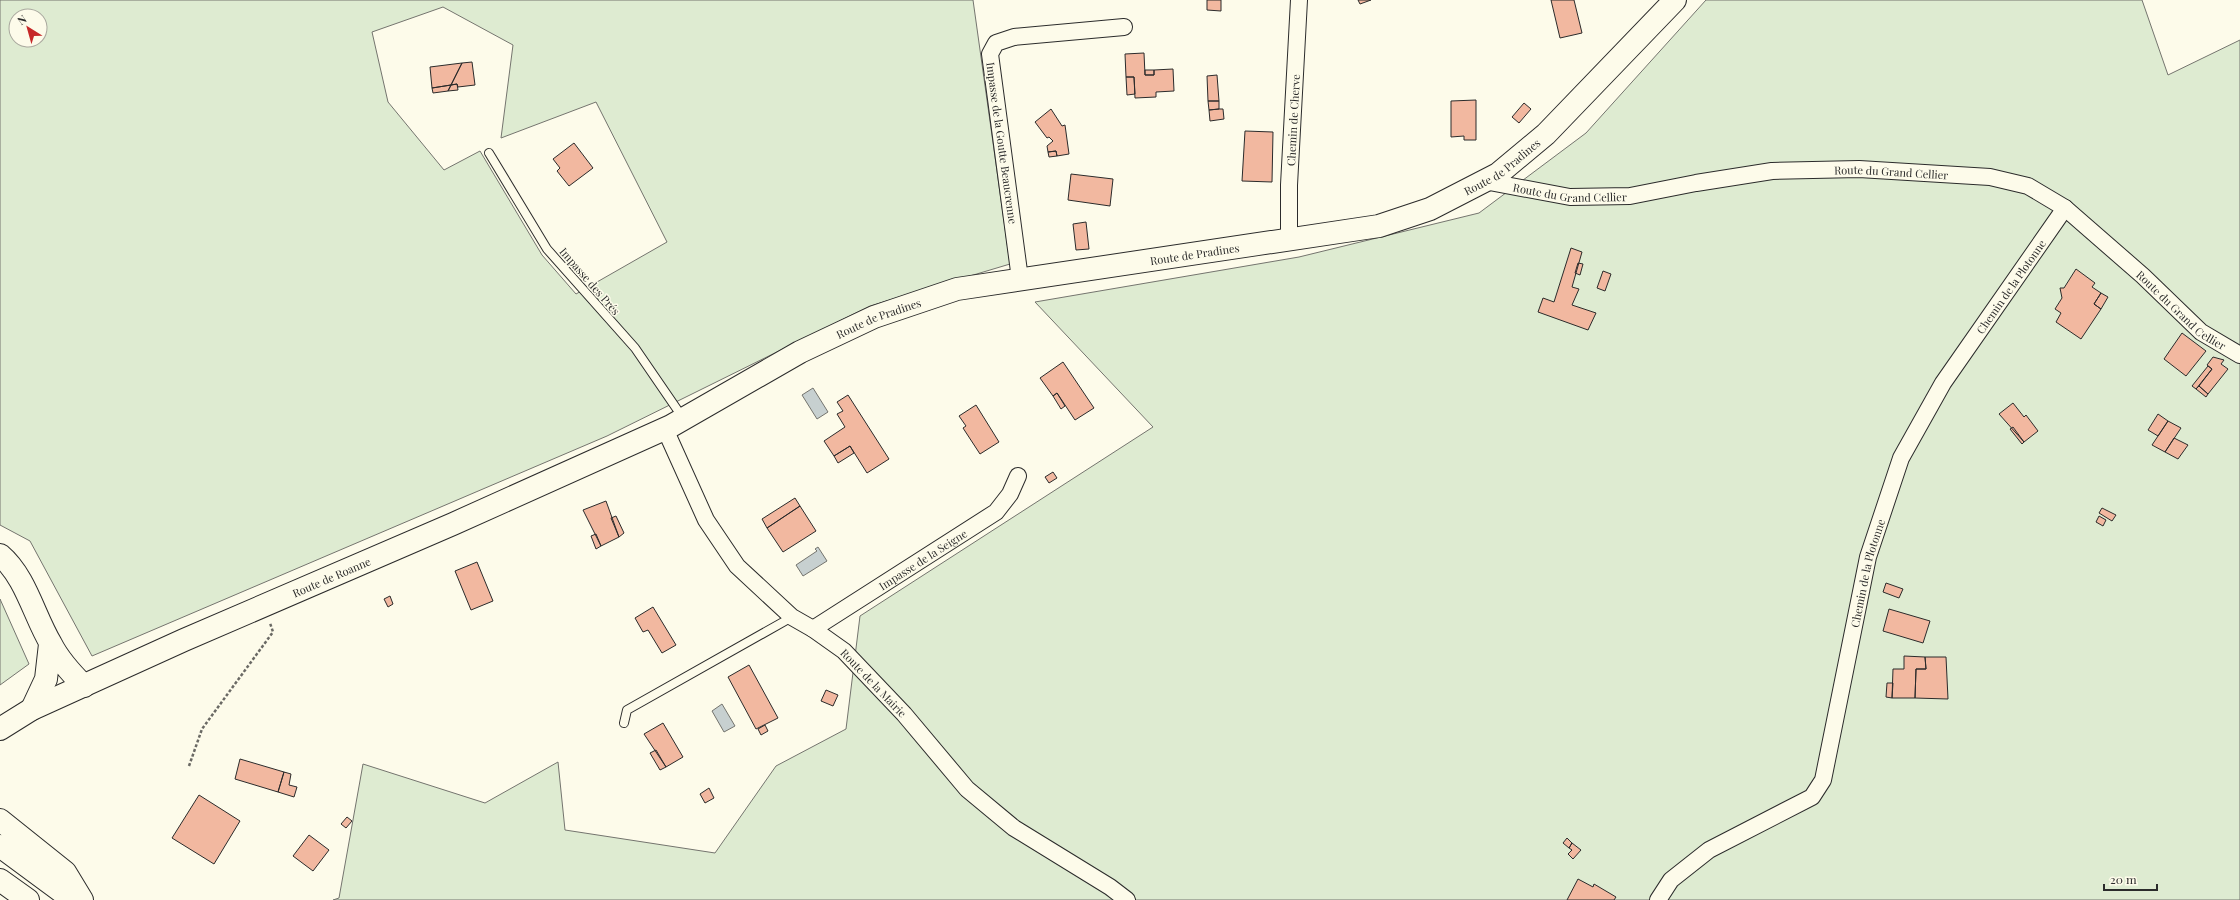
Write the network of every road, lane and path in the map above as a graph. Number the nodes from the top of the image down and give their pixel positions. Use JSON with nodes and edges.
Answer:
{"nodes":[{"id":1,"x":1299,"y":0,"type":"edge"},
{"id":2,"x":1675,"y":0,"type":"edge"},
{"id":3,"x":1124,"y":26,"type":"dead end"},
{"id":4,"x":489,"y":153,"type":"dead end"},
{"id":5,"x":1484,"y":181,"type":"junction"},
{"id":6,"x":2065,"y":208,"type":"junction"},
{"id":7,"x":1289,"y":240,"type":"junction"},
{"id":8,"x":1020,"y":279,"type":"junction"},
{"id":9,"x":2240,"y":355,"type":"edge"},
{"id":10,"x":674,"y":424,"type":"junction"},
{"id":11,"x":1018,"y":476,"type":"dead end"},
{"id":12,"x":0,"y":555,"type":"edge"},
{"id":13,"x":263,"y":606,"type":"junction"},
{"id":14,"x":792,"y":617,"type":"junction"},
{"id":15,"x":813,"y":629,"type":"junction"},
{"id":16,"x":50,"y":644,"type":"junction"},
{"id":17,"x":84,"y":686,"type":"junction"},
{"id":18,"x":32,"y":709,"type":"junction"},
{"id":19,"x":624,"y":723,"type":"dead end"},
{"id":20,"x":0,"y":729,"type":"edge"},
{"id":21,"x":189,"y":766,"type":"dead end"},
{"id":22,"x":0,"y":820,"type":"edge"},
{"id":23,"x":0,"y":846,"type":"edge"},
{"id":24,"x":0,"y":880,"type":"edge"},
{"id":25,"x":28,"y":900,"type":"edge"},
{"id":26,"x":73,"y":900,"type":"edge"},
{"id":27,"x":82,"y":900,"type":"edge"},
{"id":28,"x":1127,"y":900,"type":"edge"},
{"id":29,"x":1658,"y":900,"type":"edge"}],
"edges":[{"from":1,"to":7,"type":"street","name":"Chemin de Cherve"},
{"from":2,"to":5,"type":"main road","name":"Route de Pradines"},
{"from":3,"to":8,"type":"street","name":"Impasse de la Goutte Beaucrenne"},
{"from":4,"to":10,"type":"lane","name":"Impasse des Prés"},
{"from":5,"to":6,"type":"street","name":"Route du Grand Cellier"},
{"from":5,"to":7,"type":"main road","name":"Route de Pradines"},
{"from":6,"to":9,"type":"street","name":"Route du Grand Cellier"},
{"from":6,"to":29,"type":"street","name":"Chemin de la Plotonne"},
{"from":7,"to":8,"type":"main road","name":"Route de Pradines"},
{"from":8,"to":10,"type":"main road","name":"Route de Pradines"},
{"from":10,"to":13,"type":"main road","name":"Route de Roanne"},
{"from":10,"to":14,"type":"street","name":"Route de la Mairie"},
{"from":11,"to":15,"type":"street","name":"Impasse de la Seigne"},
{"from":12,"to":16,"type":"main road"},
{"from":13,"to":17,"type":"main road","name":"Route de Roanne"},
{"from":13,"to":21,"type":"path"},
{"from":14,"to":15,"type":"street","name":"Route de la Mairie"},
{"from":14,"to":19,"type":"lane"},
{"from":15,"to":28,"type":"street","name":"Route de la Mairie"},
{"from":16,"to":17,"type":"main road"},
{"from":16,"to":18,"type":"main road"},
{"from":17,"to":18,"type":"main road","name":"Route de Roanne"},
{"from":18,"to":20,"type":"main road","name":"Route de Roanne"},
{"from":22,"to":27,"type":"main road"},
{"from":23,"to":26,"type":"main road"},
{"from":24,"to":25,"type":"main road"}]}
